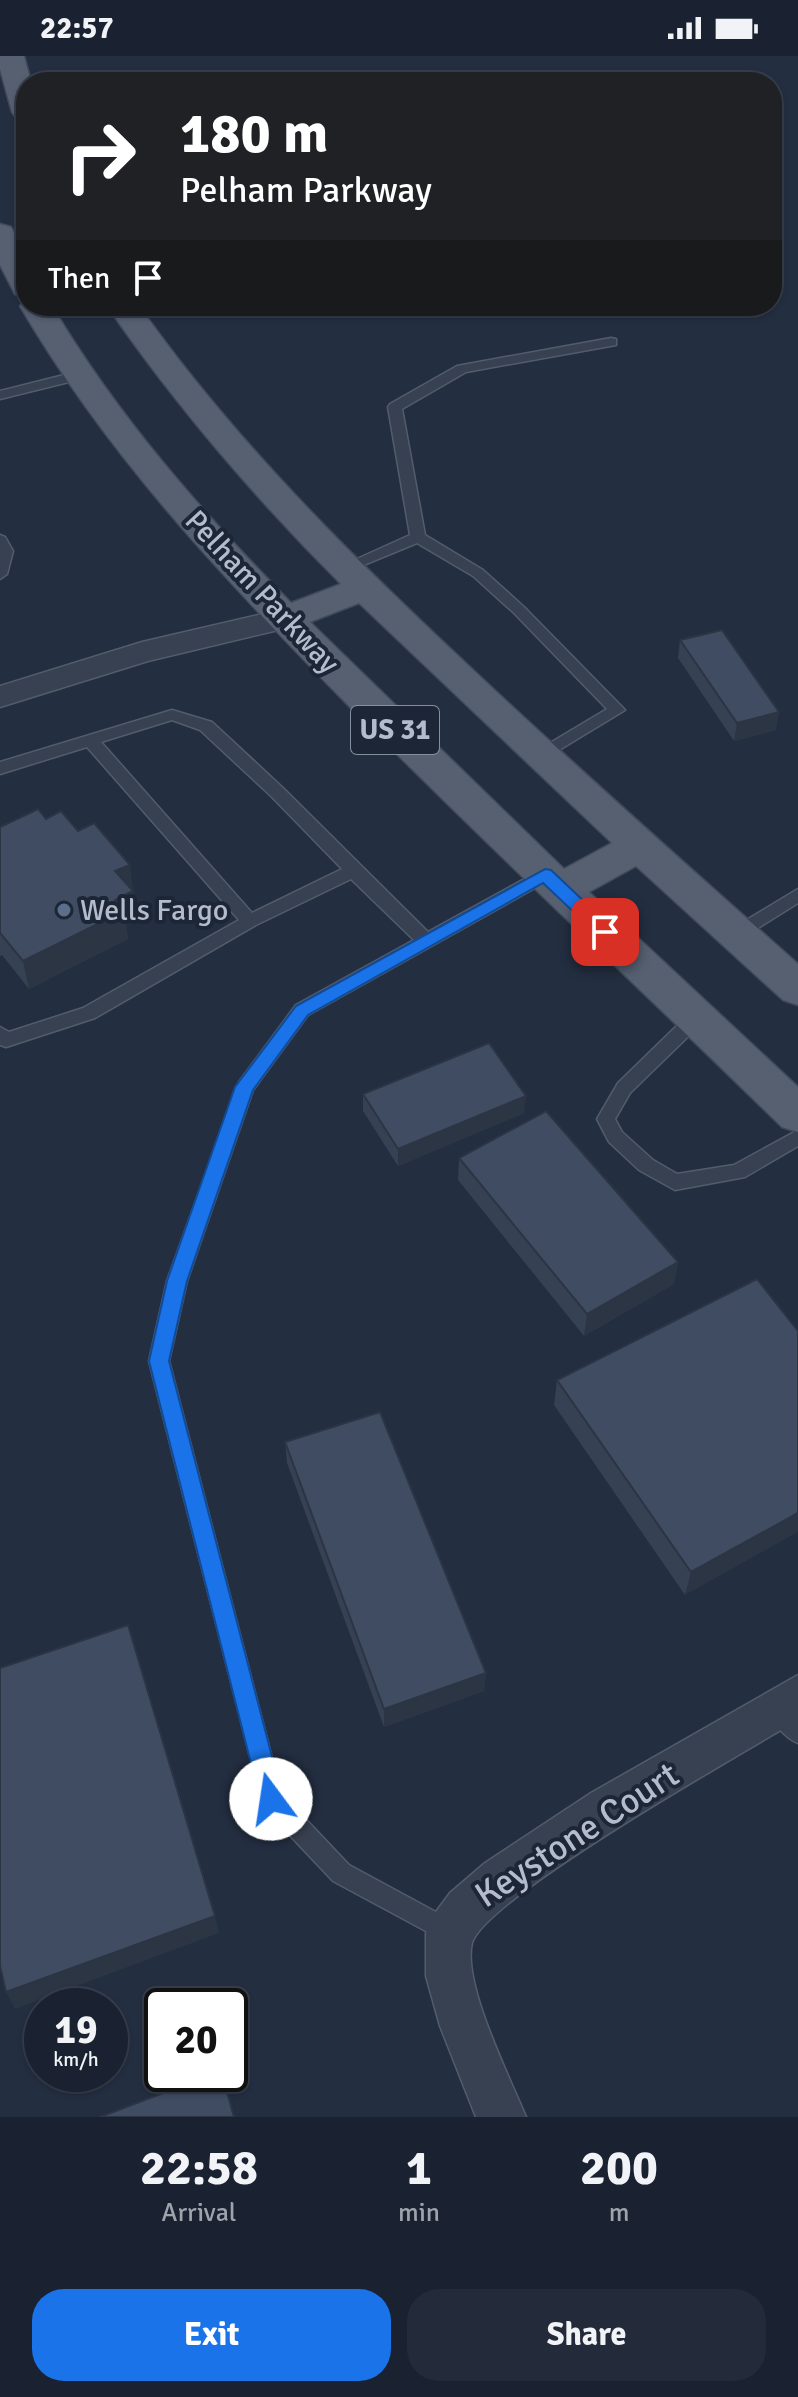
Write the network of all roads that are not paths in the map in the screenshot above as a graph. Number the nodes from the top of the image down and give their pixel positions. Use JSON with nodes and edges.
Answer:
{"nodes":[{"id":1,"x":10,"y":56,"type":"edge"},
{"id":2,"x":16,"y":77,"type":"edge"},
{"id":3,"x":42,"y":316,"type":"edge"},
{"id":4,"x":130,"y":316,"type":"edge"},
{"id":5,"x":611,"y":342,"type":"dead end"},
{"id":6,"x":80,"y":375,"type":"junction"},
{"id":7,"x":0,"y":395,"type":"edge"},
{"id":8,"x":418,"y":537,"type":"junction"},
{"id":9,"x":0,"y":540,"type":"edge"},
{"id":10,"x":0,"y":574,"type":"edge"},
{"id":11,"x":354,"y":578,"type":"junction"},
{"id":12,"x":284,"y":619,"type":"junction"},
{"id":13,"x":0,"y":697,"type":"edge"},
{"id":14,"x":89,"y":739,"type":"junction"},
{"id":15,"x":541,"y":756,"type":"junction"},
{"id":16,"x":0,"y":768,"type":"edge"},
{"id":17,"x":638,"y":847,"type":"junction"},
{"id":18,"x":353,"y":871,"type":"junction"},
{"id":19,"x":552,"y":882,"type":"junction"},
{"id":20,"x":798,"y":895,"type":"edge"},
{"id":21,"x":250,"y":921,"type":"junction"},
{"id":22,"x":736,"y":934,"type":"junction"},
{"id":23,"x":425,"y":940,"type":"junction"},
{"id":24,"x":798,"y":989,"type":"edge"},
{"id":25,"x":696,"y":1018,"type":"junction"},
{"id":26,"x":0,"y":1034,"type":"edge"},
{"id":27,"x":798,"y":1114,"type":"edge"},
{"id":28,"x":798,"y":1137,"type":"edge"},
{"id":29,"x":791,"y":1712,"type":"edge"},
{"id":30,"x":450,"y":1932,"type":"junction"},
{"id":31,"x":501,"y":2117,"type":"edge"}],
"edges":[{"from":1,"to":2,"type":"main road"},
{"from":3,"to":6,"type":"main road","name":"Pelham Parkway","number":"US 31"},
{"from":4,"to":11,"type":"main road","number":"US 31"},
{"from":5,"to":8,"type":"lane"},
{"from":6,"to":7,"type":"lane"},
{"from":6,"to":12,"type":"main road","name":"Pelham Parkway","number":"US 31"},
{"from":8,"to":11,"type":"lane"},
{"from":8,"to":15,"type":"lane"},
{"from":9,"to":10,"type":"lane"},
{"from":11,"to":12,"type":"main road"},
{"from":11,"to":15,"type":"main road","number":"US 31"},
{"from":12,"to":13,"type":"street"},
{"from":12,"to":19,"type":"main road","name":"Pelham Parkway","number":"US 31"},
{"from":14,"to":16,"type":"lane"},
{"from":14,"to":18,"type":"lane"},
{"from":14,"to":21,"type":"lane"},
{"from":15,"to":17,"type":"main road","number":"US 31"},
{"from":17,"to":19,"type":"main road"},
{"from":17,"to":22,"type":"main road","number":"US 31"},
{"from":18,"to":21,"type":"lane"},
{"from":18,"to":23,"type":"lane"},
{"from":19,"to":23,"type":"lane"},
{"from":19,"to":25,"type":"main road","name":"Pelham Parkway","number":"US 31"},
{"from":20,"to":22,"type":"lane"},
{"from":21,"to":26,"type":"lane"},
{"from":22,"to":24,"type":"main road","number":"US 31"},
{"from":23,"to":30,"type":"lane"},
{"from":25,"to":27,"type":"main road","name":"Pelham Parkway","number":"US 31"},
{"from":25,"to":28,"type":"lane"},
{"from":29,"to":30,"type":"street","name":"Keystone Court"},
{"from":30,"to":31,"type":"street","name":"Keystone Court"}]}
